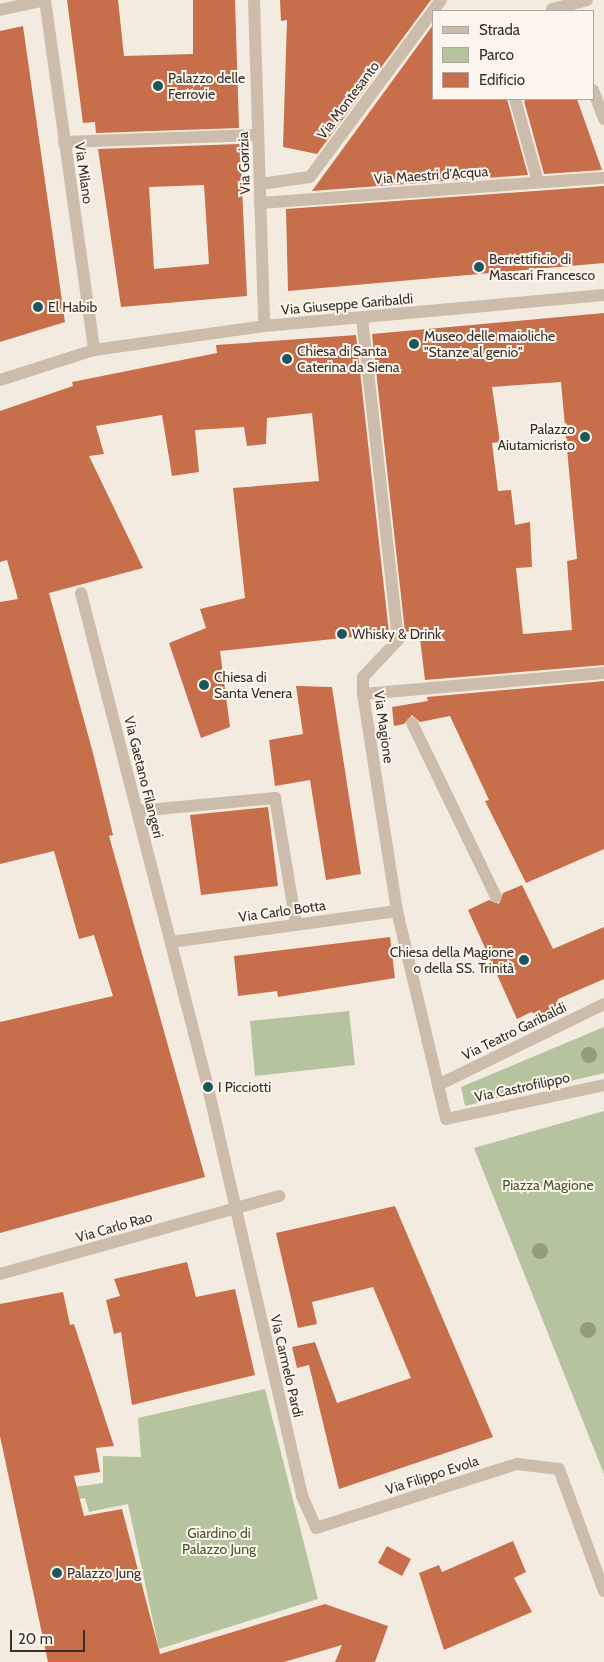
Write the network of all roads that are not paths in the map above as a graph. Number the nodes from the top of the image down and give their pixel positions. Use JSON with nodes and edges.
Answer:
{"nodes":[{"id":1,"x":45,"y":0,"type":"edge"},
{"id":2,"x":254,"y":0,"type":"edge"},
{"id":3,"x":587,"y":0,"type":"edge"},
{"id":4,"x":551,"y":7,"type":"edge"},
{"id":5,"x":0,"y":10,"type":"edge"},
{"id":6,"x":432,"y":12,"type":"edge"},
{"id":7,"x":594,"y":93,"type":"edge"},
{"id":8,"x":515,"y":100,"type":"edge"},
{"id":9,"x":604,"y":119,"type":"edge"},
{"id":10,"x":258,"y":135,"type":"junction"},
{"id":11,"x":64,"y":142,"type":"junction"},
{"id":12,"x":604,"y":178,"type":"edge"},
{"id":13,"x":538,"y":182,"type":"junction"},
{"id":14,"x":260,"y":184,"type":"junction"},
{"id":15,"x":260,"y":203,"type":"junction"},
{"id":16,"x":604,"y":295,"type":"edge"},
{"id":17,"x":362,"y":318,"type":"junction"},
{"id":18,"x":264,"y":326,"type":"junction"},
{"id":19,"x":94,"y":350,"type":"junction"},
{"id":20,"x":0,"y":380,"type":"edge"},
{"id":21,"x":81,"y":593,"type":"dead end"},
{"id":22,"x":604,"y":673,"type":"edge"},
{"id":23,"x":363,"y":694,"type":"junction"},
{"id":24,"x":412,"y":723,"type":"dead end"},
{"id":25,"x":137,"y":811,"type":"junction"},
{"id":26,"x":496,"y":897,"type":"dead end"},
{"id":27,"x":397,"y":911,"type":"junction"},
{"id":28,"x":296,"y":923,"type":"junction"},
{"id":29,"x":172,"y":942,"type":"junction"},
{"id":30,"x":604,"y":1004,"type":"edge"},
{"id":31,"x":438,"y":1084,"type":"junction"},
{"id":32,"x":604,"y":1086,"type":"edge"},
{"id":33,"x":446,"y":1119,"type":"joint"},
{"id":34,"x":279,"y":1196,"type":"dead end"},
{"id":35,"x":236,"y":1208,"type":"junction"},
{"id":36,"x":0,"y":1274,"type":"edge"},
{"id":37,"x":316,"y":1528,"type":"joint"},
{"id":38,"x":604,"y":1591,"type":"edge"}],
"edges":[{"from":1,"to":5,"type":"street"},
{"from":1,"to":11,"type":"street","name":"Via Milano"},
{"from":2,"to":10,"type":"street","name":"Via Gorizia"},
{"from":3,"to":4,"type":"street"},
{"from":6,"to":14,"type":"street","name":"Via Montesanto"},
{"from":7,"to":9,"type":"street"},
{"from":8,"to":13,"type":"street"},
{"from":10,"to":11,"type":"street"},
{"from":10,"to":14,"type":"street","name":"Via Gorizia"},
{"from":11,"to":19,"type":"street","name":"Via Milano"},
{"from":12,"to":13,"type":"street","name":"Via Maestri d'Acqua"},
{"from":13,"to":15,"type":"street","name":"Via Maestri d'Acqua"},
{"from":14,"to":15,"type":"street","name":"Via Gorizia"},
{"from":15,"to":18,"type":"street","name":"Via Gorizia"},
{"from":16,"to":17,"type":"street","name":"Via Giuseppe Garibaldi"},
{"from":17,"to":18,"type":"street","name":"Via Giuseppe Garibaldi"},
{"from":17,"to":23,"type":"street","name":"Via Magione"},
{"from":18,"to":19,"type":"street","name":"Via Giuseppe Garibaldi"},
{"from":19,"to":20,"type":"street","name":"Via Giuseppe Garibaldi"},
{"from":21,"to":25,"type":"street","name":"Via Gaetano Filangeri"},
{"from":22,"to":23,"type":"street"},
{"from":23,"to":27,"type":"street","name":"Via Magione"},
{"from":24,"to":26,"type":"street"},
{"from":25,"to":28,"type":"street"},
{"from":25,"to":29,"type":"street","name":"Via Gaetano Filangeri"},
{"from":27,"to":28,"type":"street","name":"Via Carlo Botta"},
{"from":27,"to":31,"type":"street","name":"Via Magione"},
{"from":28,"to":29,"type":"street","name":"Via Carlo Botta"},
{"from":29,"to":35,"type":"street","name":"Via Gaetano Filangeri"},
{"from":30,"to":31,"type":"street","name":"Via Teatro Garibaldi"},
{"from":31,"to":33,"type":"street","name":"Via Magione"},
{"from":32,"to":33,"type":"street","name":"Via Castrofilippo"},
{"from":34,"to":35,"type":"street","name":"Via Carlo Rao"},
{"from":35,"to":36,"type":"street","name":"Via Carlo Rao"},
{"from":35,"to":37,"type":"street","name":"Via Carmelo Pardi"},
{"from":37,"to":38,"type":"street","name":"Via Filippo Evola"}]}
